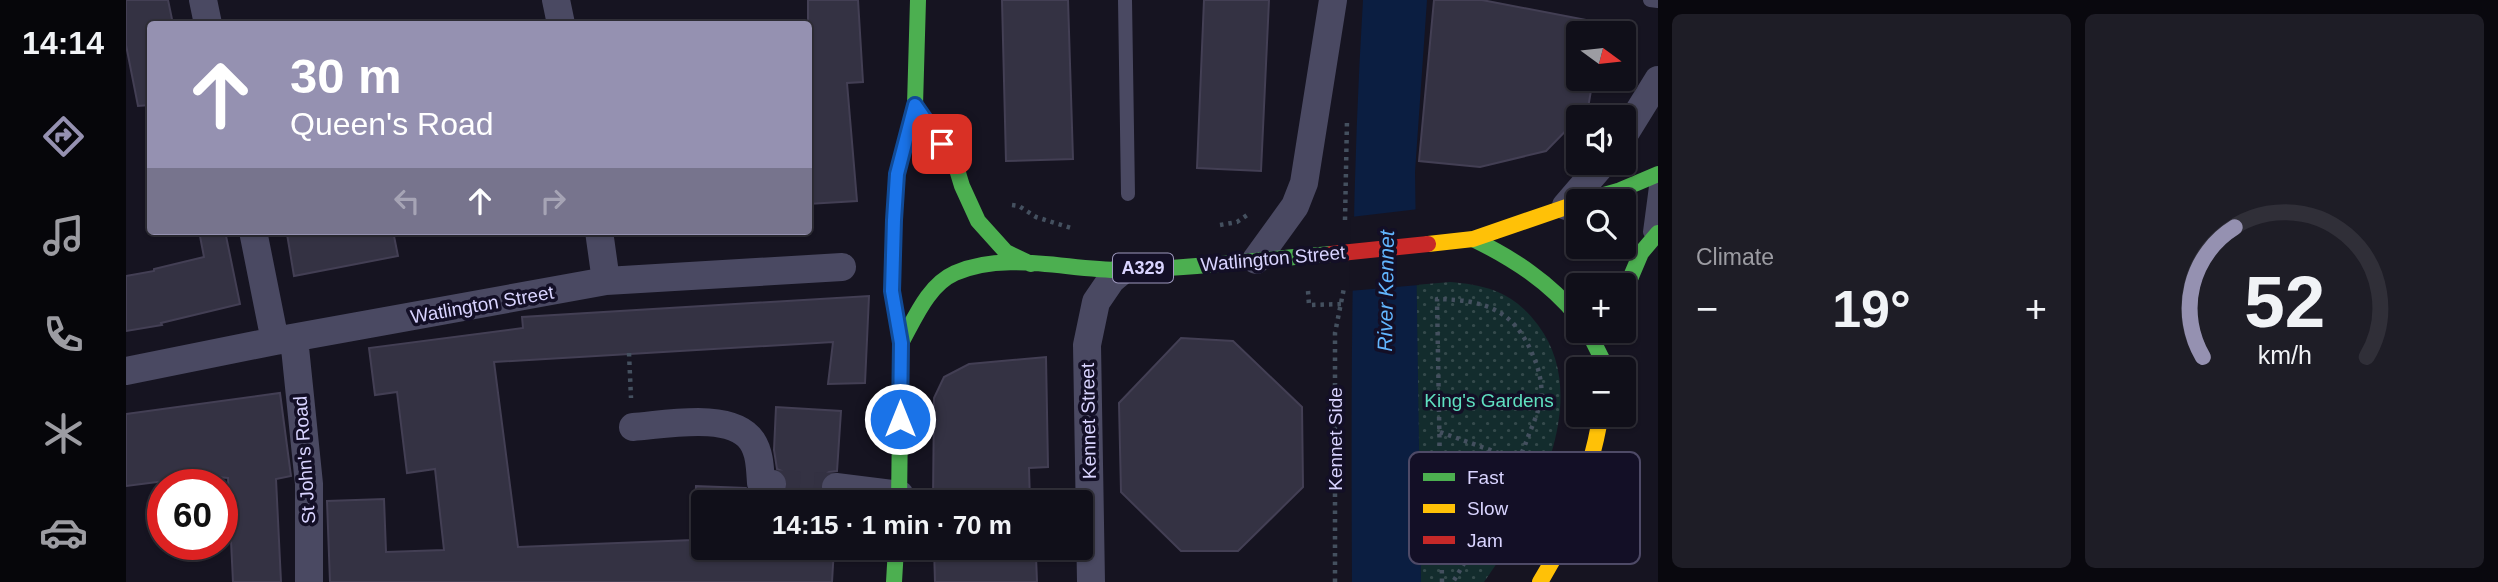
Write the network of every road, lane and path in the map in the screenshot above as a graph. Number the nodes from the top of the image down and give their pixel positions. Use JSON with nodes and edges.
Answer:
{"nodes":[{"id":1,"x":203,"y":0,"type":"edge"},
{"id":2,"x":556,"y":0,"type":"edge"},
{"id":3,"x":918,"y":0,"type":"edge"},
{"id":4,"x":1125,"y":0,"type":"edge"},
{"id":5,"x":1333,"y":0,"type":"edge"},
{"id":6,"x":1650,"y":0,"type":"edge"},
{"id":7,"x":1658,"y":1,"type":"edge"},
{"id":8,"x":207,"y":21,"type":"edge"},
{"id":9,"x":560,"y":21,"type":"edge"},
{"id":10,"x":1658,"y":80,"type":"edge"},
{"id":11,"x":915,"y":105,"type":"junction"},
{"id":12,"x":1636,"y":116,"type":"edge"},
{"id":13,"x":1658,"y":173,"type":"edge"},
{"id":14,"x":1622,"y":189,"type":"edge"},
{"id":15,"x":1128,"y":194,"type":"dead end"},
{"id":16,"x":1005,"y":204,"type":"dead end"},
{"id":17,"x":1566,"y":206,"type":"edge"},
{"id":18,"x":1258,"y":209,"type":"dead end"},
{"id":19,"x":1218,"y":225,"type":"dead end"},
{"id":20,"x":1078,"y":229,"type":"dead end"},
{"id":21,"x":254,"y":235,"type":"edge"},
{"id":22,"x":600,"y":235,"type":"edge"},
{"id":23,"x":1654,"y":236,"type":"edge"},
{"id":24,"x":1473,"y":239,"type":"junction"},
{"id":25,"x":1256,"y":260,"type":"junction"},
{"id":26,"x":1031,"y":264,"type":"junction"},
{"id":27,"x":842,"y":267,"type":"dead end"},
{"id":28,"x":1123,"y":270,"type":"junction"},
{"id":29,"x":1631,"y":273,"type":"edge"},
{"id":30,"x":607,"y":281,"type":"junction"},
{"id":31,"x":1344,"y":296,"type":"dead end"},
{"id":32,"x":1566,"y":303,"type":"edge"},
{"id":33,"x":1342,"y":304,"type":"junction"},
{"id":34,"x":1308,"y":305,"type":"dead end"},
{"id":35,"x":285,"y":339,"type":"junction"},
{"id":36,"x":901,"y":343,"type":"junction"},
{"id":37,"x":1612,"y":343,"type":"dead end"},
{"id":38,"x":629,"y":354,"type":"dead end"},
{"id":39,"x":1609,"y":357,"type":"edge"},
{"id":40,"x":126,"y":372,"type":"edge"},
{"id":41,"x":633,"y":427,"type":"joint"},
{"id":42,"x":1599,"y":427,"type":"edge"},
{"id":43,"x":1440,"y":432,"type":"junction"},
{"id":44,"x":1440,"y":452,"type":"edge"},
{"id":45,"x":1496,"y":452,"type":"edge"},
{"id":46,"x":1521,"y":452,"type":"edge"},
{"id":47,"x":1595,"y":452,"type":"edge"},
{"id":48,"x":772,"y":484,"type":"dead end"},
{"id":49,"x":836,"y":487,"type":"tunnel mouth"},
{"id":50,"x":853,"y":490,"type":"edge"},
{"id":51,"x":899,"y":490,"type":"edge"},
{"id":52,"x":895,"y":560,"type":"edge"},
{"id":53,"x":1442,"y":564,"type":"edge"},
{"id":54,"x":1465,"y":564,"type":"edge"},
{"id":55,"x":1549,"y":564,"type":"edge"},
{"id":56,"x":309,"y":582,"type":"edge"},
{"id":57,"x":894,"y":582,"type":"edge"},
{"id":58,"x":1091,"y":582,"type":"edge"},
{"id":59,"x":1335,"y":582,"type":"edge"},
{"id":60,"x":1442,"y":582,"type":"edge"},
{"id":61,"x":1454,"y":582,"type":"edge"},
{"id":62,"x":1540,"y":582,"type":"edge"}],
"edges":[{"from":1,"to":8,"type":"street"},
{"from":2,"to":9,"type":"street"},
{"from":3,"to":11,"type":"main road"},
{"from":4,"to":15,"type":"lane"},
{"from":5,"to":25,"type":"street"},
{"from":6,"to":7,"type":"lane"},
{"from":10,"to":12,"type":"street"},
{"from":11,"to":26,"type":"main road","number":"A329"},
{"from":11,"to":36,"type":"main road"},
{"from":13,"to":14,"type":"main road","name":"Watlington Street","number":"A329"},
{"from":13,"to":23,"type":"lane"},
{"from":16,"to":20,"type":"path"},
{"from":17,"to":24,"type":"main road","name":"Watlington Street","number":"A329"},
{"from":18,"to":19,"type":"path","name":"Watlington Street"},
{"from":21,"to":35,"type":"street","name":"St John's Road"},
{"from":22,"to":30,"type":"street"},
{"from":23,"to":29,"type":"main road"},
{"from":24,"to":25,"type":"main road","name":"Watlington Street","number":"A329","bridge":true},
{"from":24,"to":32,"type":"main road"},
{"from":25,"to":28,"type":"main road","name":"Watlington Street","number":"A329"},
{"from":26,"to":28,"type":"main road","name":"Watlington Street","number":"A329"},
{"from":26,"to":36,"type":"main road","name":"Watlington Street","number":"A329"},
{"from":27,"to":30,"type":"street","name":"Watlington Street"},
{"from":28,"to":58,"type":"street","name":"Kennet Street"},
{"from":30,"to":35,"type":"street","name":"Watlington Street"},
{"from":31,"to":33,"type":"path","name":"Kennet Side"},
{"from":33,"to":34,"type":"path"},
{"from":33,"to":59,"type":"path","name":"Kennet Side"},
{"from":35,"to":40,"type":"street","name":"Watlington Street"},
{"from":35,"to":56,"type":"street","name":"St John's Road"},
{"from":36,"to":51,"type":"main road"},
{"from":37,"to":39,"type":"main road"},
{"from":38,"to":41,"type":"path"},
{"from":41,"to":48,"type":"street"},
{"from":42,"to":47,"type":"main road"},
{"from":43,"to":44,"type":"path"},
{"from":43,"to":45,"type":"path"},
{"from":43,"to":46,"type":"path"},
{"from":49,"to":50,"type":"street"},
{"from":52,"to":57,"type":"main road"},
{"from":53,"to":60,"type":"path"},
{"from":54,"to":61,"type":"path"},
{"from":55,"to":62,"type":"main road"}]}
